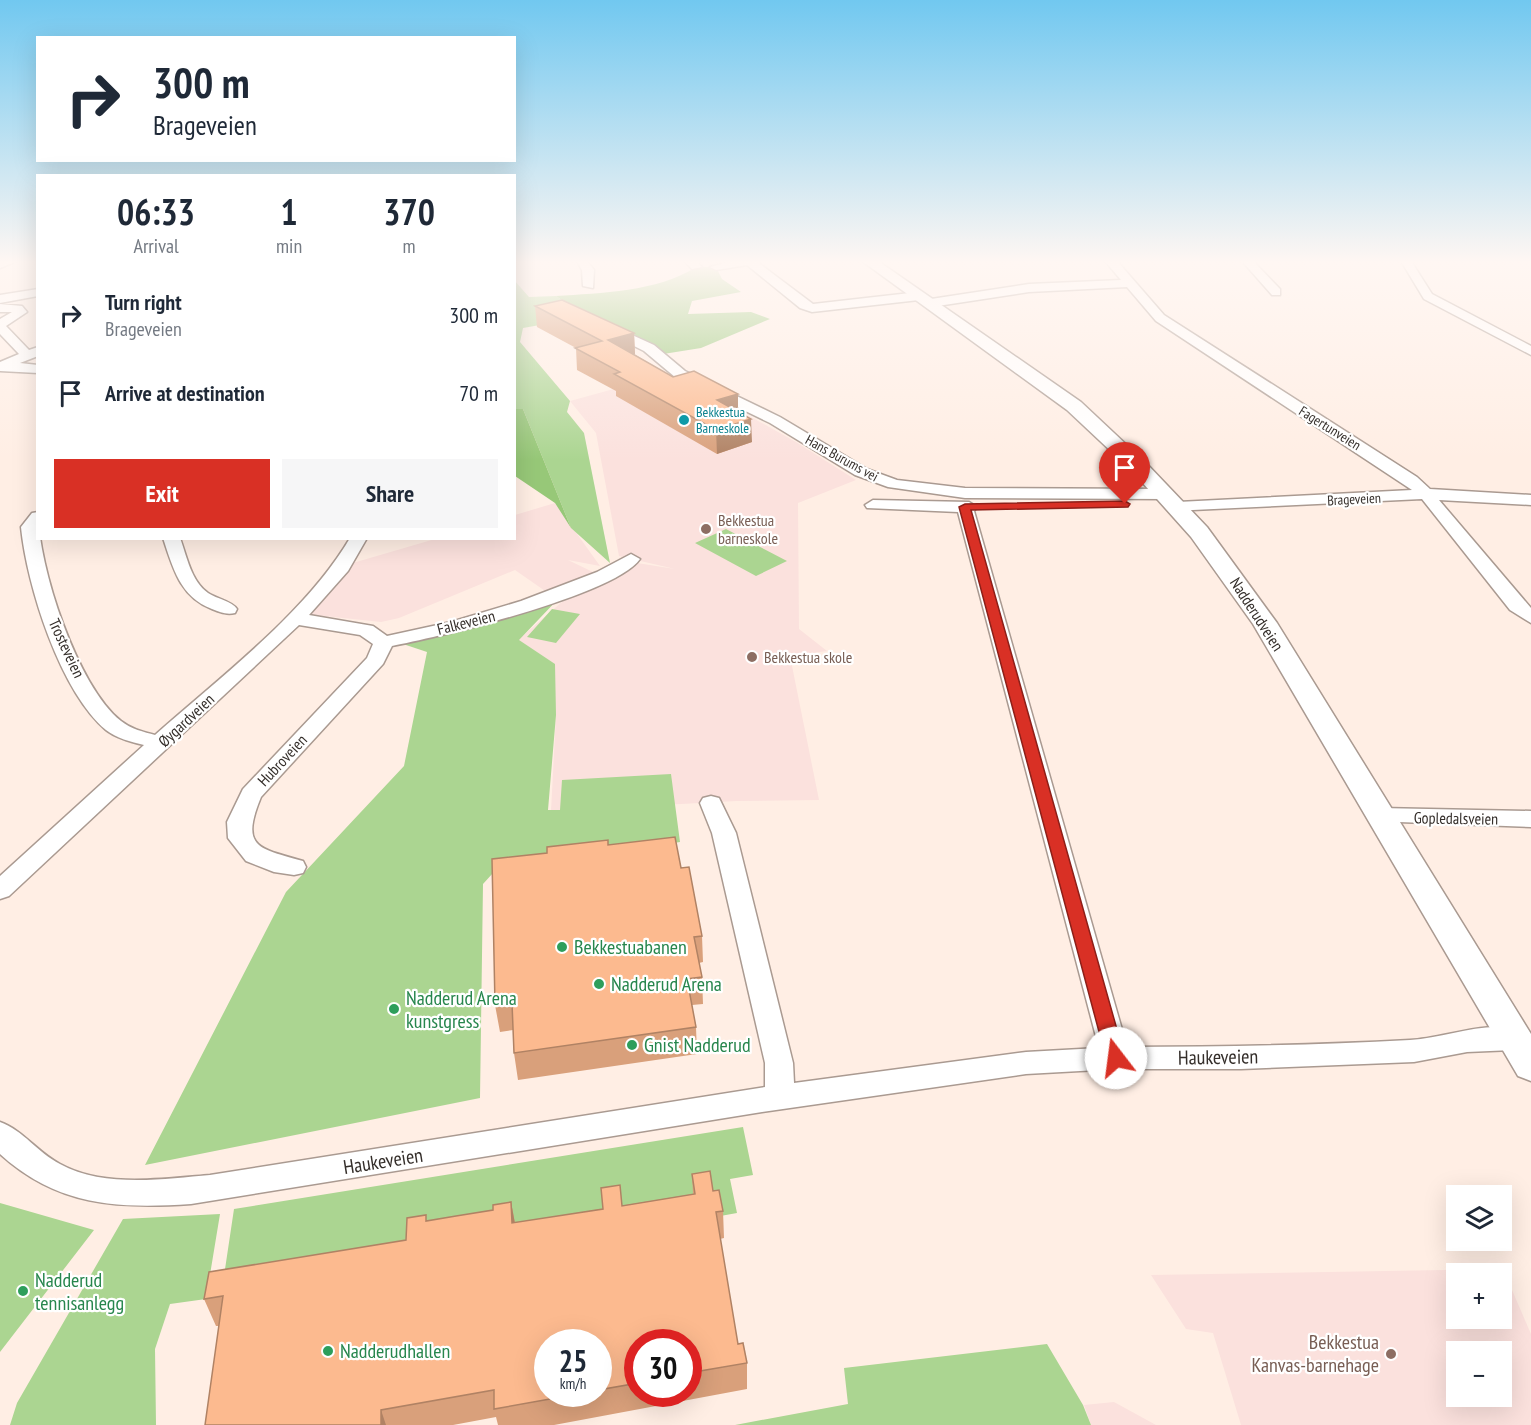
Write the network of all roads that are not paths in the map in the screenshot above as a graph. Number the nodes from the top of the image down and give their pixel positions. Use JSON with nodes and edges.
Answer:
{"nodes":[{"id":1,"x":2,"y":328,"type":"edge"},
{"id":2,"x":607,"y":328,"type":"edge"},
{"id":3,"x":964,"y":328,"type":"edge"},
{"id":4,"x":1172,"y":328,"type":"edge"},
{"id":5,"x":1487,"y":328,"type":"edge"},
{"id":6,"x":1531,"y":351,"type":"edge"},
{"id":7,"x":32,"y":353,"type":"edge"},
{"id":8,"x":2,"y":367,"type":"edge"},
{"id":9,"x":36,"y":369,"type":"edge"},
{"id":10,"x":1426,"y":494,"type":"junction"},
{"id":11,"x":1531,"y":500,"type":"edge"},
{"id":12,"x":1171,"y":501,"type":"junction"},
{"id":13,"x":1125,"y":504,"type":"dead end"},
{"id":14,"x":873,"y":505,"type":"dead end"},
{"id":15,"x":965,"y":507,"type":"junction"},
{"id":16,"x":36,"y":519,"type":"edge"},
{"id":17,"x":172,"y":540,"type":"edge"},
{"id":18,"x":358,"y":540,"type":"edge"},
{"id":19,"x":631,"y":560,"type":"dead end"},
{"id":20,"x":228,"y":609,"type":"dead end"},
{"id":21,"x":1531,"y":617,"type":"edge"},
{"id":22,"x":295,"y":619,"type":"junction"},
{"id":23,"x":384,"y":642,"type":"junction"},
{"id":24,"x":160,"y":743,"type":"junction"},
{"id":25,"x":711,"y":803,"type":"dead end"},
{"id":26,"x":1380,"y":816,"type":"junction"},
{"id":27,"x":1531,"y":819,"type":"edge"},
{"id":28,"x":294,"y":867,"type":"dead end"},
{"id":29,"x":0,"y":890,"type":"edge"},
{"id":30,"x":1525,"y":1056,"type":"edge"},
{"id":31,"x":1116,"y":1058,"type":"junction"},
{"id":32,"x":780,"y":1097,"type":"junction"},
{"id":33,"x":0,"y":1135,"type":"edge"}],
"edges":[{"from":1,"to":7,"type":"street"},
{"from":2,"to":12,"type":"street","name":"Hans Burums vei"},
{"from":3,"to":12,"type":"main road","name":"Nadderudveien"},
{"from":4,"to":10,"type":"street","name":"Fagertunveien"},
{"from":5,"to":6,"type":"street"},
{"from":7,"to":8,"type":"street"},
{"from":8,"to":9,"type":"street"},
{"from":10,"to":11,"type":"street","name":"Brageveien"},
{"from":10,"to":12,"type":"street","name":"Brageveien"},
{"from":10,"to":21,"type":"street","name":"Fagertunveien"},
{"from":12,"to":26,"type":"main road","name":"Nadderudveien"},
{"from":13,"to":15,"type":"street"},
{"from":14,"to":15,"type":"street"},
{"from":15,"to":31,"type":"street"},
{"from":16,"to":24,"type":"street","name":"Trosteveien"},
{"from":17,"to":20,"type":"street"},
{"from":18,"to":22,"type":"street","name":"Øygardveien"},
{"from":19,"to":23,"type":"street","name":"Falkeveien"},
{"from":22,"to":23,"type":"street"},
{"from":22,"to":24,"type":"street","name":"Øygardveien"},
{"from":23,"to":28,"type":"street","name":"Hubroveien"},
{"from":24,"to":29,"type":"street","name":"Øygardveien"},
{"from":25,"to":32,"type":"street"},
{"from":26,"to":27,"type":"street","name":"Gopledalsveien"},
{"from":26,"to":30,"type":"main road","name":"Nadderudveien"},
{"from":30,"to":31,"type":"street","name":"Haukeveien"},
{"from":31,"to":32,"type":"street","name":"Haukeveien"},
{"from":32,"to":33,"type":"street","name":"Haukeveien"}]}
